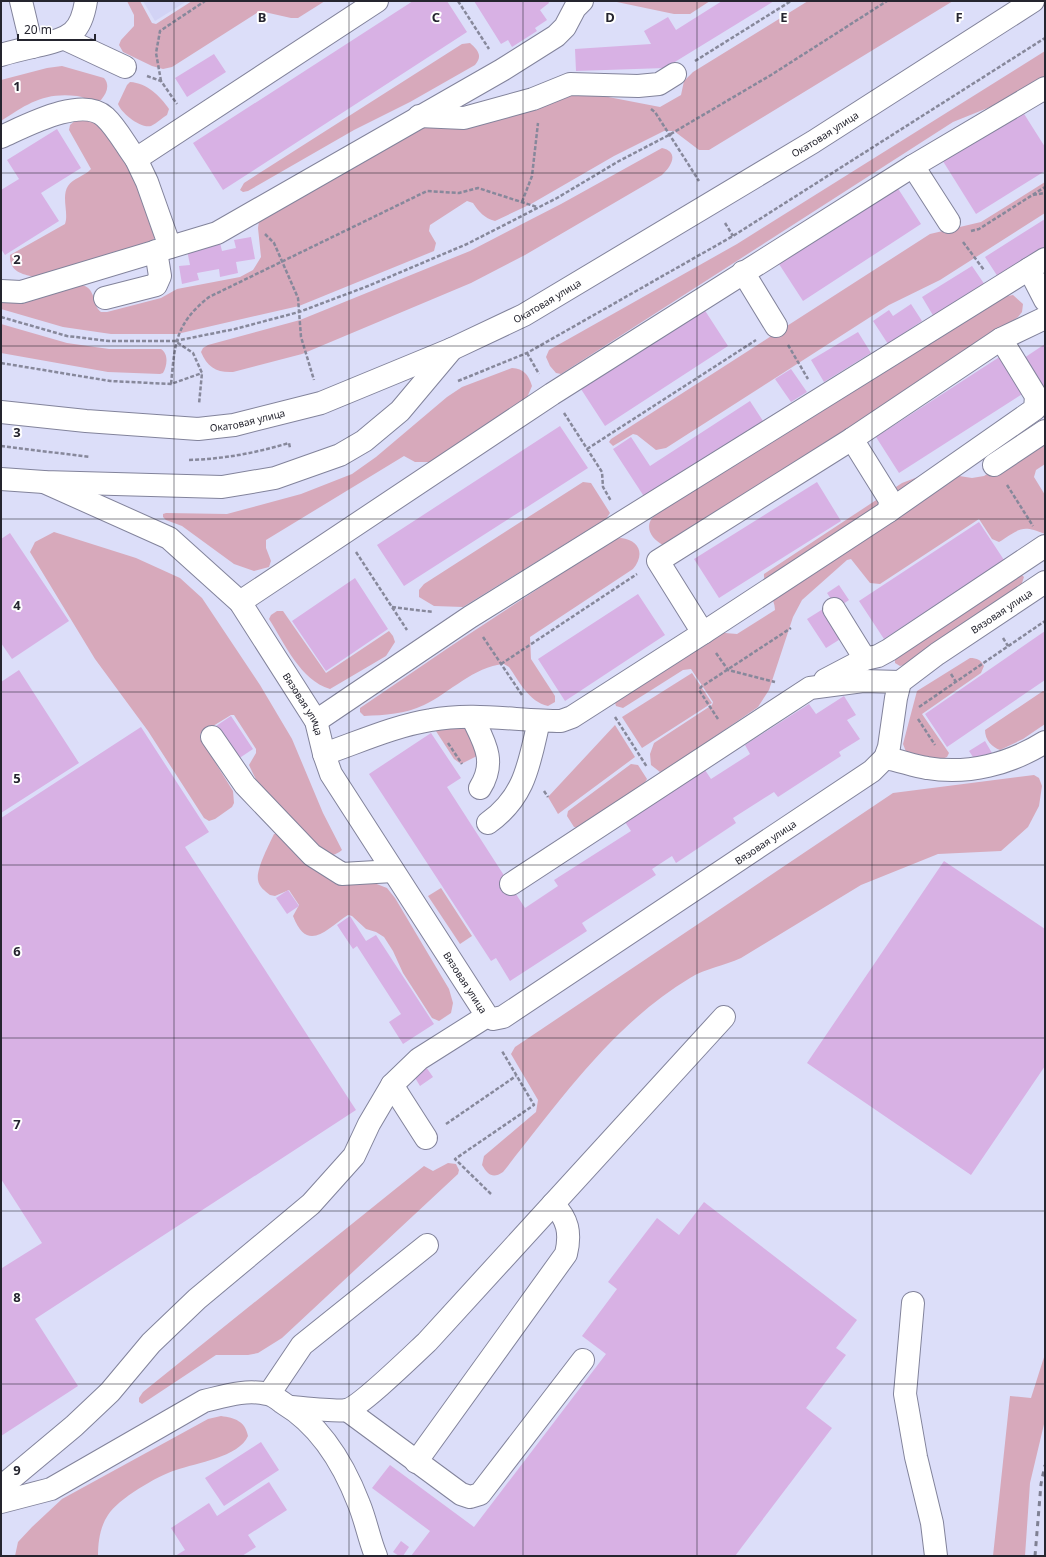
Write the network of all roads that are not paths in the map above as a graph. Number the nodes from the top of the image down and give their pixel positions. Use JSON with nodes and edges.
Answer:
{"nodes":[{"id":1,"x":21,"y":1,"type":"edge"},
{"id":2,"x":86,"y":1,"type":"edge"},
{"id":3,"x":376,"y":1,"type":"edge"},
{"id":4,"x":1033,"y":1,"type":"edge"},
{"id":5,"x":571,"y":6,"type":"edge"},
{"id":6,"x":65,"y":39,"type":"junction"},
{"id":7,"x":32,"y":47,"type":"junction"},
{"id":8,"x":1,"y":55,"type":"edge"},
{"id":9,"x":125,"y":67,"type":"dead end"},
{"id":10,"x":675,"y":74,"type":"road end"},
{"id":11,"x":1045,"y":88,"type":"edge"},
{"id":12,"x":420,"y":116,"type":"junction"},
{"id":13,"x":1,"y":137,"type":"edge"},
{"id":14,"x":136,"y":159,"type":"junction"},
{"id":15,"x":912,"y":166,"type":"junction"},
{"id":16,"x":956,"y":227,"type":"road end"},
{"id":17,"x":163,"y":249,"type":"junction"},
{"id":18,"x":1037,"y":264,"type":"edge"},
{"id":19,"x":743,"y":272,"type":"junction"},
{"id":20,"x":1,"y":291,"type":"edge"},
{"id":21,"x":105,"y":298,"type":"dead end"},
{"id":22,"x":1045,"y":300,"type":"edge"},
{"id":23,"x":1045,"y":318,"type":"edge"},
{"id":24,"x":776,"y":326,"type":"road end"},
{"id":25,"x":1001,"y":339,"type":"junction"},
{"id":26,"x":452,"y":349,"type":"junction"},
{"id":27,"x":1,"y":412,"type":"edge"},
{"id":28,"x":1045,"y":431,"type":"edge"},
{"id":29,"x":852,"y":439,"type":"junction"},
{"id":30,"x":994,"y":465,"type":"dead end"},
{"id":31,"x":1,"y":479,"type":"edge"},
{"id":32,"x":44,"y":482,"type":"junction"},
{"id":33,"x":888,"y":511,"type":"junction"},
{"id":34,"x":1045,"y":546,"type":"edge"},
{"id":35,"x":1045,"y":582,"type":"edge"},
{"id":36,"x":240,"y":602,"type":"junction"},
{"id":37,"x":834,"y":609,"type":"dead end"},
{"id":38,"x":703,"y":633,"type":"junction"},
{"id":39,"x":865,"y":659,"type":"junction"},
{"id":40,"x":900,"y":682,"type":"junction"},
{"id":41,"x":810,"y":688,"type":"junction"},
{"id":42,"x":472,"y":717,"type":"junction"},
{"id":43,"x":316,"y":721,"type":"junction"},
{"id":44,"x":540,"y":721,"type":"junction"},
{"id":45,"x":212,"y":737,"type":"dead end"},
{"id":46,"x":1045,"y":742,"type":"edge"},
{"id":47,"x":324,"y":754,"type":"junction"},
{"id":48,"x":885,"y":758,"type":"junction"},
{"id":49,"x":480,"y":788,"type":"dead end"},
{"id":50,"x":488,"y":823,"type":"dead end"},
{"id":51,"x":393,"y":871,"type":"junction"},
{"id":52,"x":512,"y":884,"type":"dead end"},
{"id":53,"x":486,"y":1016,"type":"junction"},
{"id":54,"x":724,"y":1017,"type":"dead end"},
{"id":55,"x":392,"y":1085,"type":"junction"},
{"id":56,"x":426,"y":1138,"type":"road end"},
{"id":57,"x":553,"y":1204,"type":"junction"},
{"id":58,"x":427,"y":1245,"type":"dead end"},
{"id":59,"x":913,"y":1303,"type":"dead end"},
{"id":60,"x":583,"y":1360,"type":"dead end"},
{"id":61,"x":270,"y":1394,"type":"junction"},
{"id":62,"x":291,"y":1408,"type":"junction"},
{"id":63,"x":347,"y":1410,"type":"junction"},
{"id":64,"x":416,"y":1462,"type":"junction"},
{"id":65,"x":1,"y":1487,"type":"edge"},
{"id":66,"x":1,"y":1502,"type":"edge"},
{"id":67,"x":376,"y":1556,"type":"edge"},
{"id":68,"x":936,"y":1556,"type":"edge"}],
"edges":[{"from":1,"to":7,"type":"main road"},
{"from":2,"to":6,"type":"main road"},
{"from":3,"to":14,"type":"main road"},
{"from":4,"to":26,"type":"main road","name":"Окатовая улица"},
{"from":5,"to":12,"type":"main road"},
{"from":6,"to":7,"type":"main road"},
{"from":6,"to":9,"type":"main road"},
{"from":7,"to":8,"type":"main road"},
{"from":10,"to":12,"type":"main road"},
{"from":11,"to":15,"type":"main road"},
{"from":12,"to":17,"type":"main road"},
{"from":13,"to":14,"type":"main road"},
{"from":14,"to":17,"type":"main road"},
{"from":15,"to":16,"type":"main road"},
{"from":15,"to":19,"type":"main road"},
{"from":17,"to":20,"type":"main road"},
{"from":17,"to":21,"type":"main road"},
{"from":18,"to":22,"type":"main road"},
{"from":18,"to":43,"type":"main road"},
{"from":19,"to":24,"type":"main road"},
{"from":19,"to":36,"type":"main road"},
{"from":23,"to":25,"type":"main road"},
{"from":25,"to":29,"type":"main road"},
{"from":25,"to":33,"type":"main road"},
{"from":26,"to":27,"type":"main road","name":"Окатовая улица"},
{"from":26,"to":32,"type":"main road"},
{"from":28,"to":30,"type":"main road"},
{"from":29,"to":33,"type":"main road"},
{"from":29,"to":38,"type":"main road"},
{"from":31,"to":32,"type":"main road"},
{"from":32,"to":36,"type":"main road","name":"Вязовая улица"},
{"from":33,"to":38,"type":"main road"},
{"from":34,"to":39,"type":"main road"},
{"from":35,"to":40,"type":"main road","name":"Вязовая улица"},
{"from":36,"to":43,"type":"main road","name":"Вязовая улица"},
{"from":37,"to":39,"type":"main road"},
{"from":38,"to":44,"type":"main road"},
{"from":39,"to":41,"type":"main road"},
{"from":40,"to":41,"type":"main road"},
{"from":40,"to":48,"type":"main road"},
{"from":41,"to":52,"type":"main road"},
{"from":42,"to":44,"type":"main road"},
{"from":42,"to":47,"type":"main road"},
{"from":42,"to":49,"type":"main road"},
{"from":43,"to":47,"type":"main road","name":"Вязовая улица"},
{"from":44,"to":50,"type":"main road"},
{"from":45,"to":51,"type":"main road"},
{"from":46,"to":48,"type":"main road"},
{"from":47,"to":51,"type":"main road","name":"Вязовая улица"},
{"from":48,"to":53,"type":"main road","name":"Вязовая улица"},
{"from":51,"to":53,"type":"main road","name":"Вязовая улица"},
{"from":53,"to":55,"type":"main road"},
{"from":54,"to":57,"type":"main road"},
{"from":55,"to":56,"type":"main road"},
{"from":55,"to":65,"type":"main road"},
{"from":57,"to":63,"type":"main road"},
{"from":57,"to":64,"type":"main road"},
{"from":58,"to":61,"type":"main road"},
{"from":59,"to":68,"type":"main road"},
{"from":60,"to":64,"type":"main road"},
{"from":61,"to":62,"type":"main road"},
{"from":61,"to":66,"type":"main road"},
{"from":62,"to":63,"type":"main road"},
{"from":62,"to":67,"type":"main road"},
{"from":63,"to":64,"type":"main road"}]}
